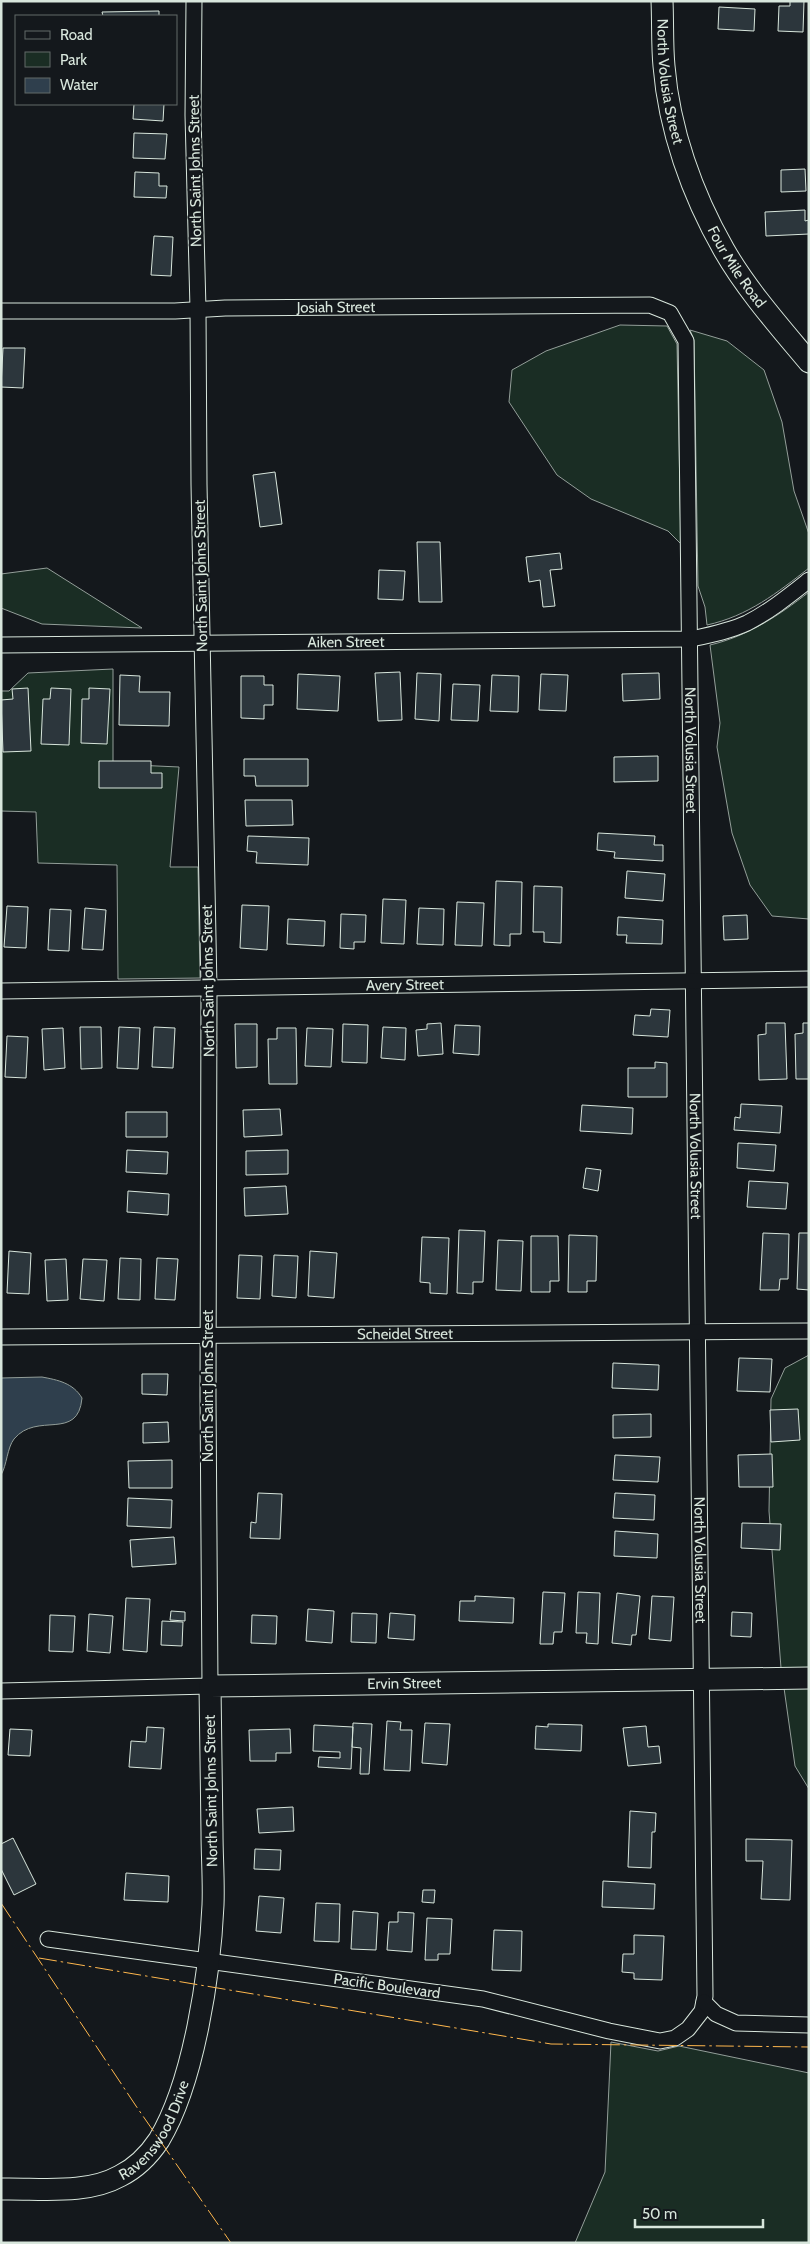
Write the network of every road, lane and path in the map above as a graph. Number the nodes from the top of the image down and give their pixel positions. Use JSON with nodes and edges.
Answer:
{"nodes":[{"id":1,"x":194,"y":1,"type":"edge"},
{"id":2,"x":662,"y":1,"type":"edge"},
{"id":3,"x":684,"y":161,"type":"joint"},
{"id":4,"x":198,"y":309,"type":"junction"},
{"id":5,"x":1,"y":312,"type":"edge"},
{"id":6,"x":670,"y":313,"type":"joint"},
{"id":7,"x":809,"y":362,"type":"edge"},
{"id":8,"x":809,"y":580,"type":"edge"},
{"id":9,"x":690,"y":639,"type":"junction"},
{"id":10,"x":202,"y":643,"type":"junction"},
{"id":11,"x":1,"y":645,"type":"edge"},
{"id":12,"x":809,"y":979,"type":"edge"},
{"id":13,"x":694,"y":981,"type":"junction"},
{"id":14,"x":209,"y":988,"type":"junction"},
{"id":15,"x":1,"y":990,"type":"edge"},
{"id":16,"x":809,"y":1330,"type":"edge"},
{"id":17,"x":698,"y":1332,"type":"junction"},
{"id":18,"x":208,"y":1336,"type":"junction"},
{"id":19,"x":1,"y":1337,"type":"edge"},
{"id":20,"x":809,"y":1678,"type":"edge"},
{"id":21,"x":702,"y":1679,"type":"junction"},
{"id":22,"x":210,"y":1686,"type":"junction"},
{"id":23,"x":1,"y":1691,"type":"edge"},
{"id":24,"x":48,"y":1939,"type":"dead end"},
{"id":25,"x":208,"y":1961,"type":"junction"},
{"id":26,"x":704,"y":2002,"type":"junction"},
{"id":27,"x":809,"y":2025,"type":"edge"},
{"id":28,"x":1,"y":2189,"type":"edge"}],
"edges":[{"from":1,"to":4,"type":"street","name":"North Saint Johns Street"},
{"from":2,"to":3,"type":"street","name":"North Volusia Street"},
{"from":3,"to":7,"type":"street","name":"Four Mile Road"},
{"from":4,"to":5,"type":"street","name":"Josiah Street"},
{"from":4,"to":6,"type":"street","name":"Josiah Street"},
{"from":4,"to":10,"type":"street","name":"North Saint Johns Street"},
{"from":6,"to":9,"type":"street","name":"North Volusia Street"},
{"from":8,"to":9,"type":"street","name":"Aiken Street"},
{"from":9,"to":10,"type":"street","name":"Aiken Street"},
{"from":9,"to":13,"type":"street","name":"North Volusia Street"},
{"from":10,"to":11,"type":"street","name":"Aiken Street"},
{"from":10,"to":14,"type":"street","name":"North Saint Johns Street"},
{"from":12,"to":13,"type":"street","name":"Avery Street"},
{"from":13,"to":14,"type":"street","name":"Avery Street"},
{"from":13,"to":17,"type":"street","name":"North Volusia Street"},
{"from":14,"to":15,"type":"street","name":"Avery Street"},
{"from":14,"to":18,"type":"street","name":"North Saint Johns Street"},
{"from":16,"to":17,"type":"street","name":"Scheidel Street"},
{"from":17,"to":18,"type":"street","name":"Scheidel Street"},
{"from":17,"to":21,"type":"street","name":"North Volusia Street"},
{"from":18,"to":19,"type":"street","name":"Scheidel Street"},
{"from":18,"to":22,"type":"street","name":"North Saint Johns Street"},
{"from":20,"to":21,"type":"street","name":"Ervin Street"},
{"from":21,"to":22,"type":"street","name":"Ervin Street"},
{"from":21,"to":26,"type":"street","name":"North Volusia Street"},
{"from":22,"to":23,"type":"street","name":"Ervin Street"},
{"from":22,"to":25,"type":"street","name":"North Saint Johns Street"},
{"from":24,"to":25,"type":"street","name":"Pacific Boulevard"},
{"from":25,"to":26,"type":"street","name":"Pacific Boulevard"},
{"from":25,"to":28,"type":"street","name":"Ravenswood Drive"},
{"from":26,"to":27,"type":"street"}]}
